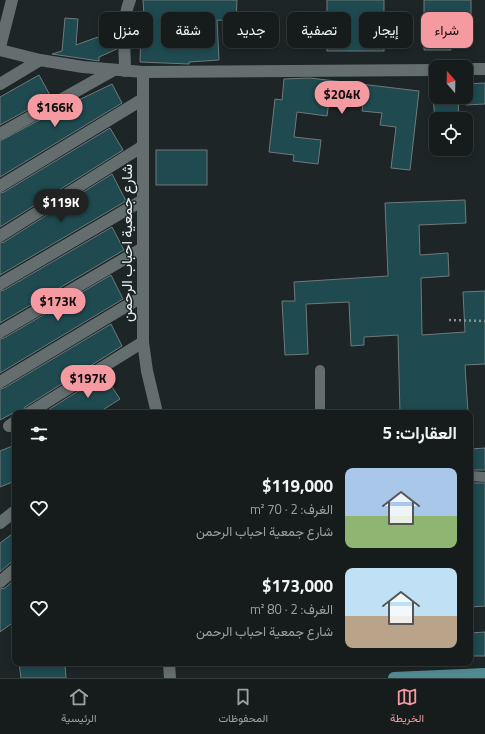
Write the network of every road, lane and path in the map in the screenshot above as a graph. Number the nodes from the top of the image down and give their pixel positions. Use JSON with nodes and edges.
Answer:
{"nodes":[{"id":1,"x":11,"y":0,"type":"edge"},
{"id":2,"x":130,"y":0,"type":"edge"},
{"id":3,"x":0,"y":49,"type":"edge"},
{"id":4,"x":40,"y":60,"type":"junction"},
{"id":5,"x":473,"y":69,"type":"edge"},
{"id":6,"x":485,"y":69,"type":"edge"},
{"id":7,"x":429,"y":70,"type":"edge"},
{"id":8,"x":112,"y":71,"type":"junction"},
{"id":9,"x":125,"y":71,"type":"junction"},
{"id":10,"x":143,"y":72,"type":"junction"},
{"id":11,"x":0,"y":84,"type":"edge"},
{"id":12,"x":143,"y":99,"type":"junction"},
{"id":13,"x":0,"y":134,"type":"edge"},
{"id":14,"x":143,"y":146,"type":"junction"},
{"id":15,"x":0,"y":186,"type":"edge"},
{"id":16,"x":143,"y":200,"type":"junction"},
{"id":17,"x":0,"y":236,"type":"edge"},
{"id":18,"x":143,"y":248,"type":"junction"},
{"id":19,"x":0,"y":284,"type":"edge"},
{"id":20,"x":143,"y":296,"type":"junction"},
{"id":21,"x":449,"y":320,"type":"dead end"},
{"id":22,"x":485,"y":321,"type":"edge"},
{"id":23,"x":0,"y":332,"type":"edge"},
{"id":24,"x":143,"y":342,"type":"junction"},
{"id":25,"x":320,"y":370,"type":"dead end"},
{"id":26,"x":0,"y":382,"type":"edge"},
{"id":27,"x":34,"y":410,"type":"edge"},
{"id":28,"x":156,"y":410,"type":"edge"},
{"id":29,"x":320,"y":410,"type":"edge"},
{"id":30,"x":473,"y":476,"type":"edge"},
{"id":31,"x":485,"y":477,"type":"edge"},
{"id":32,"x":12,"y":513,"type":"edge"},
{"id":33,"x":0,"y":523,"type":"edge"},
{"id":34,"x":12,"y":572,"type":"edge"},
{"id":35,"x":0,"y":582,"type":"edge"},
{"id":36,"x":169,"y":666,"type":"edge"},
{"id":37,"x":485,"y":674,"type":"edge"},
{"id":38,"x":170,"y":678,"type":"edge"},
{"id":39,"x":394,"y":678,"type":"edge"}],
"edges":[{"from":1,"to":3,"type":"street"},
{"from":2,"to":9,"type":"street"},
{"from":3,"to":4,"type":"street"},
{"from":4,"to":8,"type":"street"},
{"from":4,"to":11,"type":"street"},
{"from":5,"to":6,"type":"street"},
{"from":7,"to":10,"type":"street"},
{"from":8,"to":9,"type":"street"},
{"from":8,"to":13,"type":"street"},
{"from":9,"to":10,"type":"street"},
{"from":10,"to":12,"type":"street","name":"شارع جمعية احباب الرحمن"},
{"from":12,"to":14,"type":"street","name":"شارع جمعية احباب الرحمن"},
{"from":12,"to":15,"type":"street"},
{"from":14,"to":16,"type":"street","name":"شارع جمعية احباب الرحمن"},
{"from":14,"to":17,"type":"street"},
{"from":16,"to":18,"type":"street","name":"شارع جمعية احباب الرحمن"},
{"from":16,"to":19,"type":"street"},
{"from":18,"to":20,"type":"street","name":"شارع جمعية احباب الرحمن"},
{"from":18,"to":23,"type":"street"},
{"from":20,"to":24,"type":"street","name":"شارع جمعية احباب الرحمن"},
{"from":20,"to":26,"type":"street"},
{"from":21,"to":22,"type":"path"},
{"from":24,"to":27,"type":"street"},
{"from":24,"to":28,"type":"street","name":"شارع جمعية احباب الرحمن"},
{"from":25,"to":29,"type":"lane"},
{"from":30,"to":31,"type":"lane"},
{"from":32,"to":33,"type":"street"},
{"from":34,"to":35,"type":"street"},
{"from":36,"to":38,"type":"street"},
{"from":37,"to":39,"type":"street"}]}
